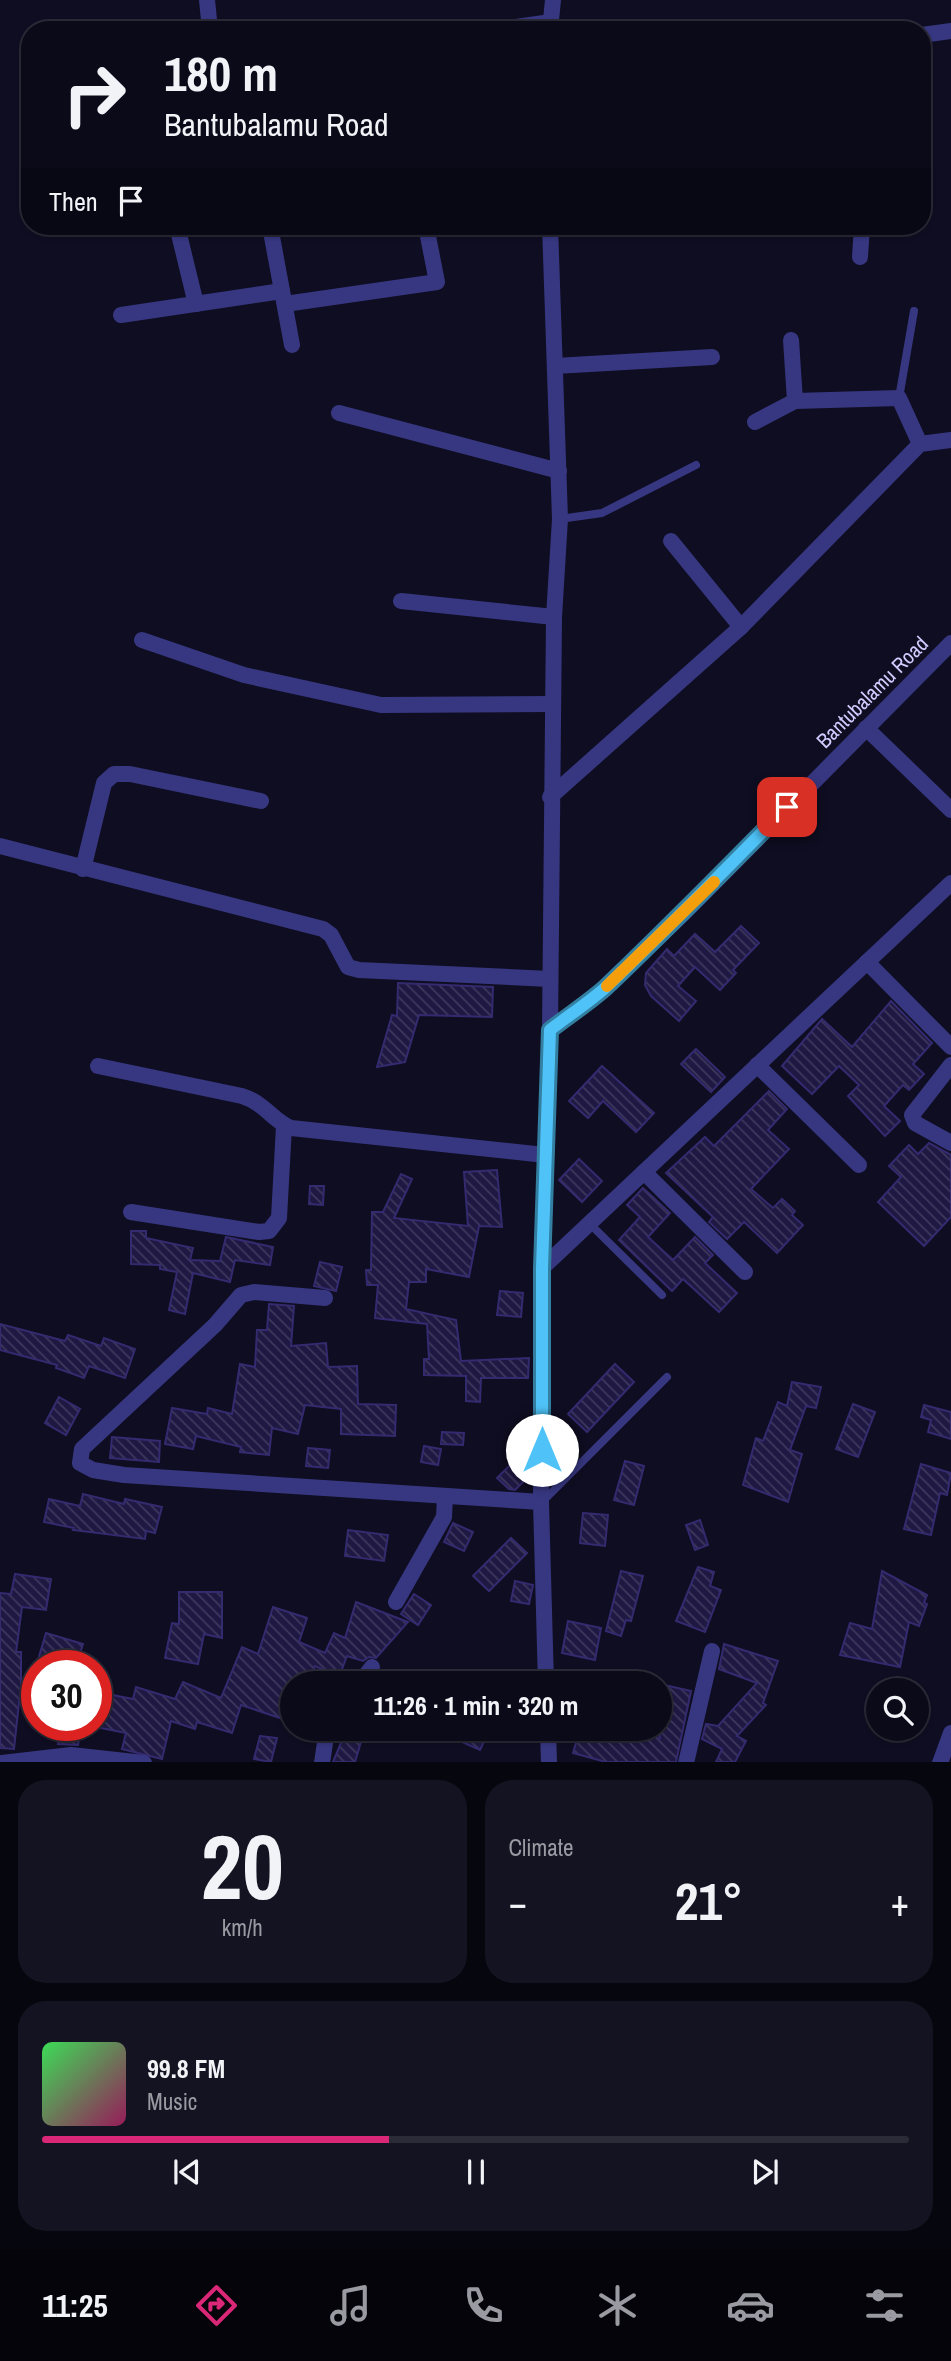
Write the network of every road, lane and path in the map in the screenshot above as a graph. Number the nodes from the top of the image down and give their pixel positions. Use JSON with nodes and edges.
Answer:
{"nodes":[{"id":1,"x":207,"y":0,"type":"edge"},
{"id":2,"x":553,"y":0,"type":"edge"},
{"id":3,"x":209,"y":21,"type":"edge"},
{"id":4,"x":551,"y":21,"type":"edge"},
{"id":5,"x":951,"y":31,"type":"edge"},
{"id":6,"x":931,"y":34,"type":"edge"},
{"id":7,"x":179,"y":235,"type":"edge"},
{"id":8,"x":272,"y":235,"type":"edge"},
{"id":9,"x":428,"y":235,"type":"edge"},
{"id":10,"x":550,"y":235,"type":"edge"},
{"id":11,"x":861,"y":235,"type":"edge"},
{"id":12,"x":860,"y":257,"type":"dead end"},
{"id":13,"x":283,"y":297,"type":"junction"},
{"id":14,"x":196,"y":304,"type":"junction"},
{"id":15,"x":914,"y":311,"type":"dead end"},
{"id":16,"x":121,"y":315,"type":"dead end"},
{"id":17,"x":790,"y":340,"type":"dead end"},
{"id":18,"x":292,"y":345,"type":"dead end"},
{"id":19,"x":712,"y":357,"type":"dead end"},
{"id":20,"x":555,"y":366,"type":"junction"},
{"id":21,"x":899,"y":398,"type":"junction"},
{"id":22,"x":795,"y":401,"type":"junction"},
{"id":23,"x":339,"y":413,"type":"dead end"},
{"id":24,"x":755,"y":422,"type":"dead end"},
{"id":25,"x":951,"y":440,"type":"edge"},
{"id":26,"x":920,"y":444,"type":"junction"},
{"id":27,"x":696,"y":465,"type":"dead end"},
{"id":28,"x":559,"y":471,"type":"junction"},
{"id":29,"x":560,"y":519,"type":"junction"},
{"id":30,"x":671,"y":541,"type":"dead end"},
{"id":31,"x":401,"y":601,"type":"dead end"},
{"id":32,"x":554,"y":617,"type":"junction"},
{"id":33,"x":741,"y":627,"type":"junction"},
{"id":34,"x":142,"y":640,"type":"dead end"},
{"id":35,"x":951,"y":644,"type":"edge"},
{"id":36,"x":552,"y":704,"type":"junction"},
{"id":37,"x":866,"y":728,"type":"junction"},
{"id":38,"x":551,"y":797,"type":"junction"},
{"id":39,"x":261,"y":801,"type":"dead end"},
{"id":40,"x":951,"y":810,"type":"edge"},
{"id":41,"x":0,"y":846,"type":"edge"},
{"id":42,"x":83,"y":869,"type":"junction"},
{"id":43,"x":951,"y":883,"type":"edge"},
{"id":44,"x":867,"y":962,"type":"junction"},
{"id":45,"x":550,"y":979,"type":"junction"},
{"id":46,"x":550,"y":1030,"type":"junction"},
{"id":47,"x":951,"y":1047,"type":"edge"},
{"id":48,"x":757,"y":1065,"type":"junction"},
{"id":49,"x":951,"y":1065,"type":"edge"},
{"id":50,"x":98,"y":1066,"type":"dead end"},
{"id":51,"x":284,"y":1126,"type":"junction"},
{"id":52,"x":951,"y":1143,"type":"edge"},
{"id":53,"x":545,"y":1155,"type":"junction"},
{"id":54,"x":859,"y":1165,"type":"dead end"},
{"id":55,"x":643,"y":1172,"type":"junction"},
{"id":56,"x":131,"y":1212,"type":"dead end"},
{"id":57,"x":589,"y":1223,"type":"junction"},
{"id":58,"x":542,"y":1268,"type":"junction"},
{"id":59,"x":745,"y":1272,"type":"dead end"},
{"id":60,"x":662,"y":1295,"type":"dead end"},
{"id":61,"x":325,"y":1298,"type":"dead end"},
{"id":62,"x":667,"y":1377,"type":"dead end"},
{"id":63,"x":445,"y":1496,"type":"junction"},
{"id":64,"x":541,"y":1502,"type":"junction"},
{"id":65,"x":396,"y":1602,"type":"dead end"},
{"id":66,"x":712,"y":1651,"type":"dead end"},
{"id":67,"x":372,"y":1667,"type":"dead end"},
{"id":68,"x":369,"y":1671,"type":"edge"},
{"id":69,"x":546,"y":1671,"type":"edge"},
{"id":70,"x":951,"y":1733,"type":"edge"},
{"id":71,"x":325,"y":1741,"type":"edge"},
{"id":72,"x":548,"y":1741,"type":"edge"},
{"id":73,"x":2,"y":1762,"type":"edge"},
{"id":74,"x":144,"y":1762,"type":"edge"},
{"id":75,"x":322,"y":1762,"type":"edge"},
{"id":76,"x":548,"y":1762,"type":"edge"},
{"id":77,"x":686,"y":1762,"type":"edge"},
{"id":78,"x":940,"y":1762,"type":"edge"}],
"edges":[{"from":1,"to":3,"type":"street"},
{"from":2,"to":4,"type":"street"},
{"from":5,"to":6,"type":"street"},
{"from":7,"to":14,"type":"street"},
{"from":8,"to":13,"type":"street"},
{"from":9,"to":13,"type":"street"},
{"from":10,"to":20,"type":"street"},
{"from":11,"to":12,"type":"street"},
{"from":13,"to":14,"type":"street"},
{"from":13,"to":18,"type":"street"},
{"from":14,"to":16,"type":"street"},
{"from":15,"to":21,"type":"lane"},
{"from":17,"to":22,"type":"street"},
{"from":19,"to":20,"type":"street"},
{"from":20,"to":28,"type":"street"},
{"from":21,"to":22,"type":"street"},
{"from":21,"to":26,"type":"street"},
{"from":22,"to":24,"type":"street"},
{"from":23,"to":28,"type":"street"},
{"from":25,"to":26,"type":"street"},
{"from":26,"to":33,"type":"street"},
{"from":27,"to":29,"type":"lane"},
{"from":28,"to":29,"type":"street"},
{"from":29,"to":32,"type":"street"},
{"from":30,"to":33,"type":"street"},
{"from":31,"to":32,"type":"street"},
{"from":32,"to":36,"type":"street"},
{"from":33,"to":38,"type":"street"},
{"from":34,"to":36,"type":"street"},
{"from":35,"to":37,"type":"street","name":"Bantubalamu Road"},
{"from":36,"to":38,"type":"street"},
{"from":37,"to":40,"type":"street"},
{"from":37,"to":46,"type":"street","name":"Bantubalamu Road"},
{"from":38,"to":45,"type":"street"},
{"from":39,"to":42,"type":"street"},
{"from":41,"to":42,"type":"street"},
{"from":42,"to":45,"type":"street"},
{"from":43,"to":44,"type":"street"},
{"from":44,"to":47,"type":"street"},
{"from":44,"to":48,"type":"street"},
{"from":45,"to":46,"type":"street"},
{"from":46,"to":53,"type":"street"},
{"from":48,"to":54,"type":"street"},
{"from":48,"to":55,"type":"street"},
{"from":49,"to":52,"type":"street"},
{"from":50,"to":51,"type":"street"},
{"from":51,"to":53,"type":"street"},
{"from":51,"to":56,"type":"street"},
{"from":53,"to":58,"type":"street"},
{"from":55,"to":57,"type":"street"},
{"from":55,"to":59,"type":"street"},
{"from":57,"to":58,"type":"street"},
{"from":57,"to":60,"type":"lane"},
{"from":58,"to":64,"type":"street"},
{"from":61,"to":63,"type":"street"},
{"from":62,"to":64,"type":"lane"},
{"from":63,"to":64,"type":"street"},
{"from":63,"to":65,"type":"street"},
{"from":64,"to":69,"type":"street"},
{"from":66,"to":77,"type":"street"},
{"from":67,"to":68,"type":"street"},
{"from":70,"to":78,"type":"street"},
{"from":71,"to":75,"type":"street"},
{"from":72,"to":76,"type":"street"},
{"from":73,"to":74,"type":"street"}]}
